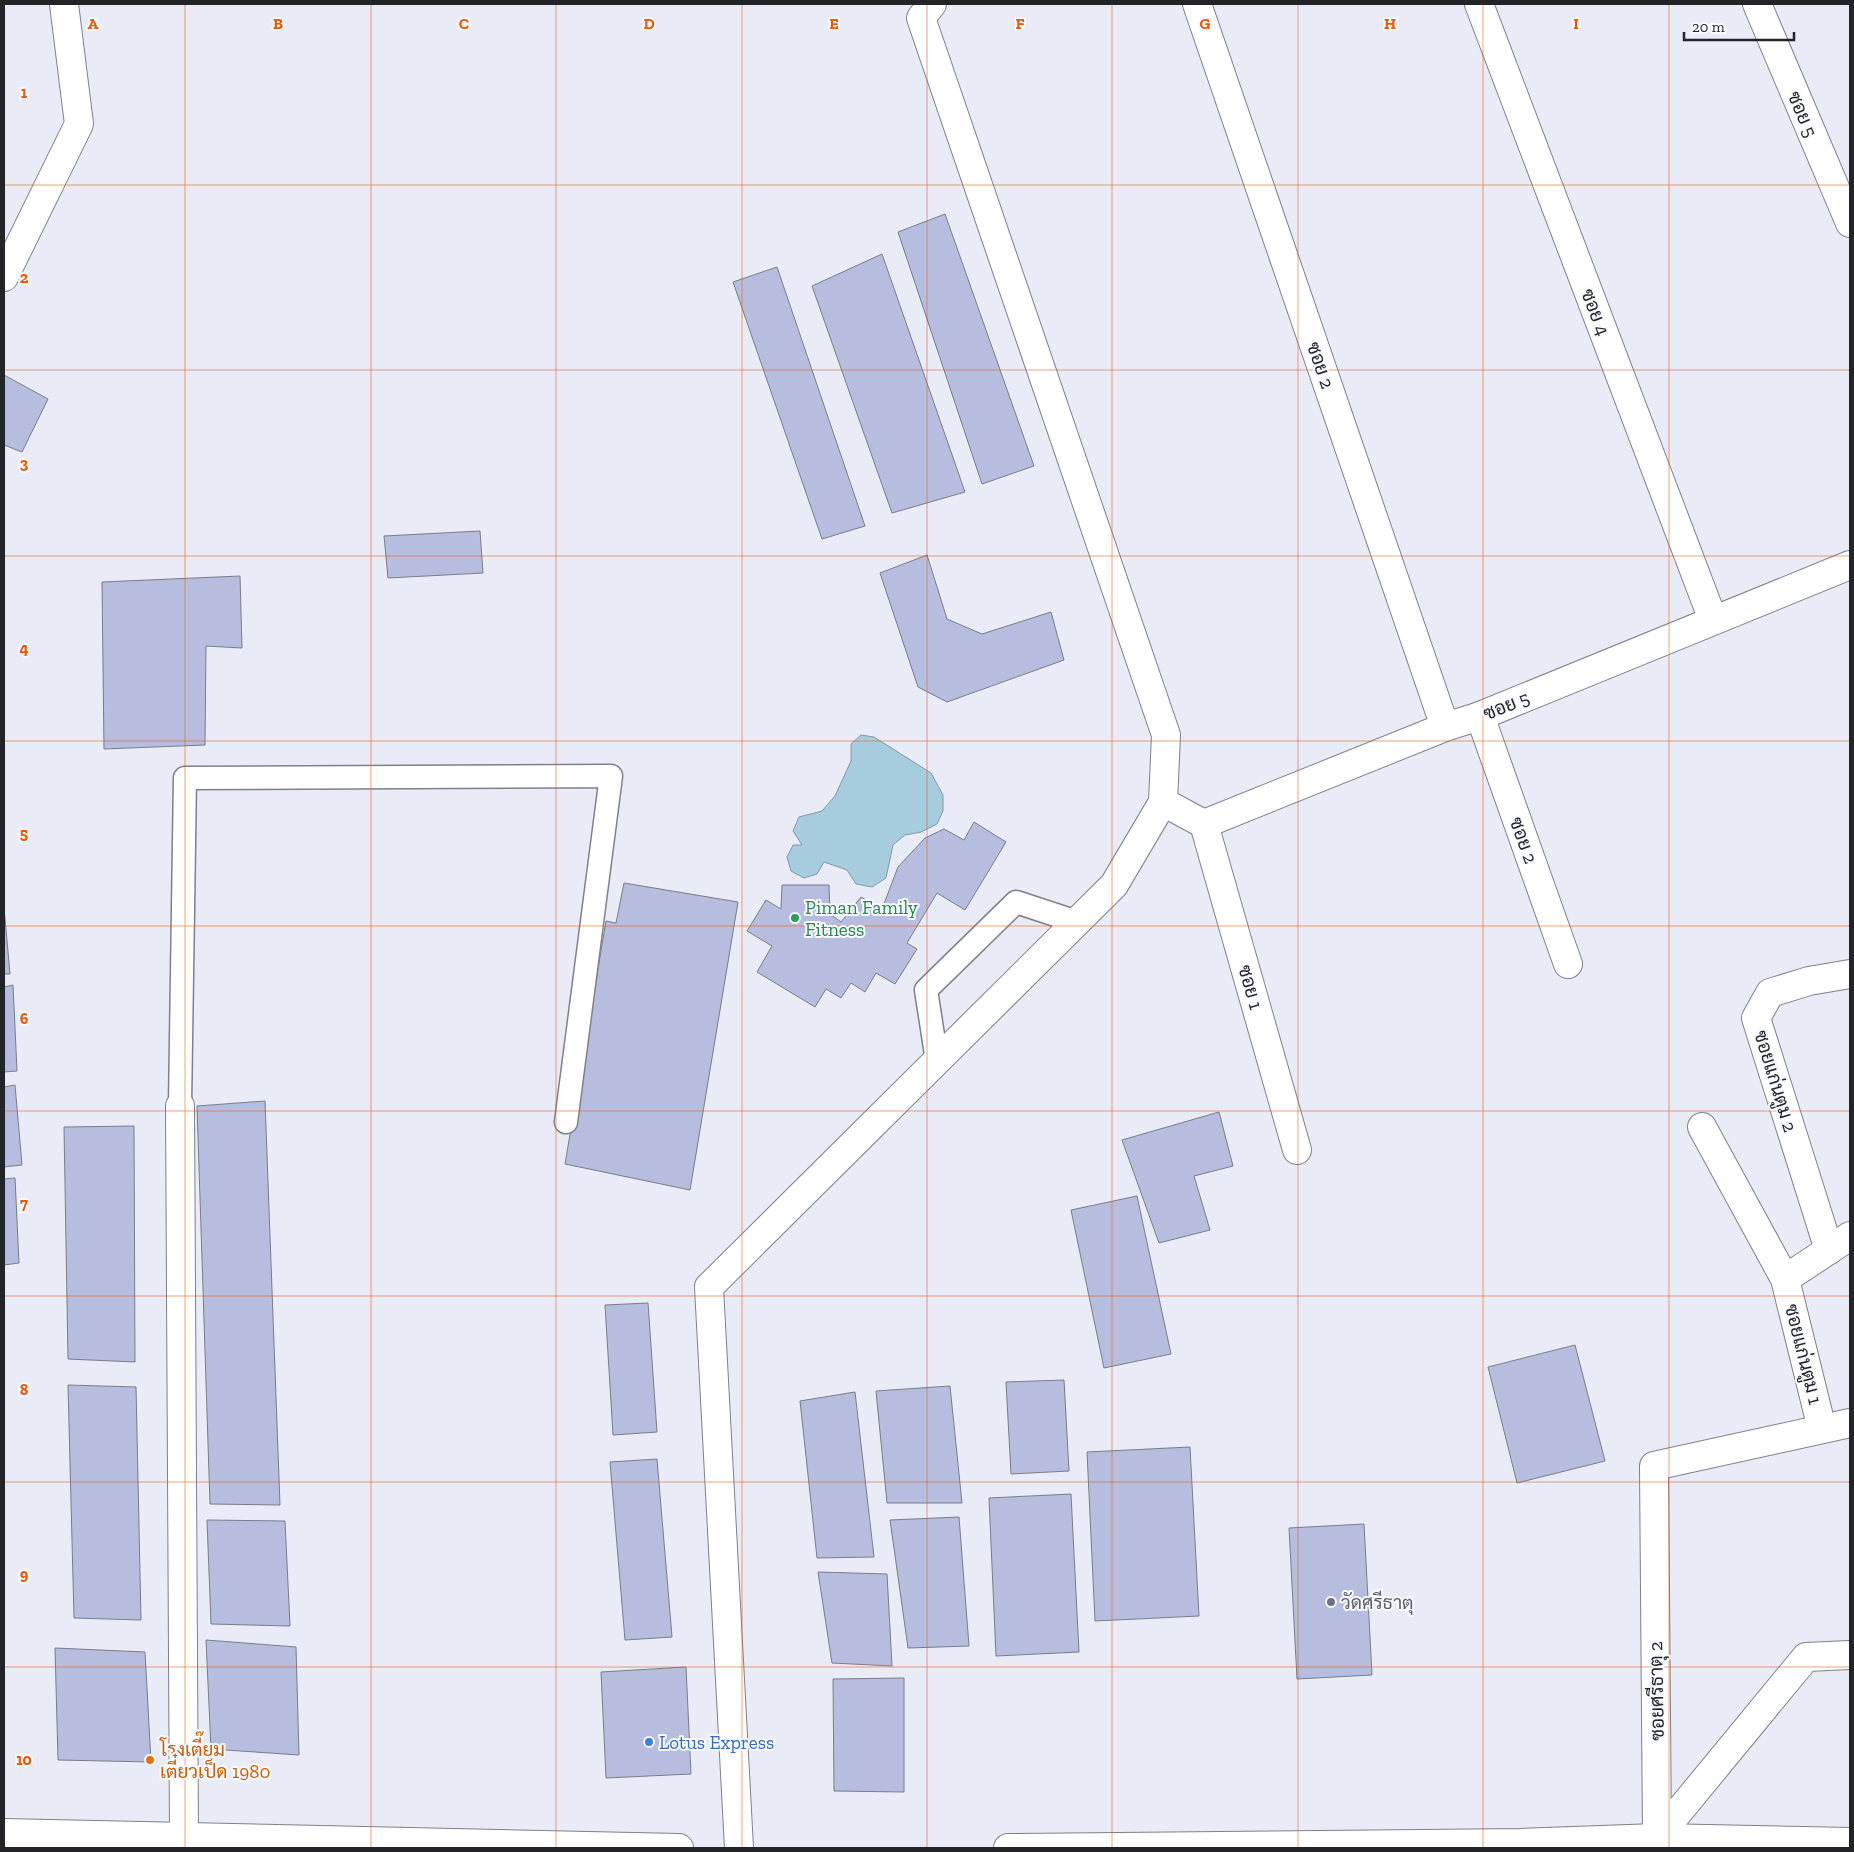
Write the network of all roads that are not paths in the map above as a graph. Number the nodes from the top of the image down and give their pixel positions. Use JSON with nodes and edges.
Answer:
{"nodes":[{"id":1,"x":64,"y":4,"type":"edge"},
{"id":2,"x":932,"y":4,"type":"edge"},
{"id":3,"x":1197,"y":4,"type":"edge"},
{"id":4,"x":1479,"y":4,"type":"edge"},
{"id":5,"x":1756,"y":4,"type":"edge"},
{"id":6,"x":1850,"y":223,"type":"edge"},
{"id":7,"x":4,"y":277,"type":"edge"},
{"id":8,"x":1850,"y":565,"type":"edge"},
{"id":9,"x":1713,"y":620,"type":"junction"},
{"id":10,"x":1480,"y":716,"type":"junction"},
{"id":11,"x":1445,"y":727,"type":"junction"},
{"id":12,"x":1163,"y":802,"type":"junction"},
{"id":13,"x":1204,"y":824,"type":"junction"},
{"id":14,"x":1077,"y":922,"type":"junction"},
{"id":15,"x":1568,"y":964,"type":"dead end"},
{"id":16,"x":1850,"y":974,"type":"edge"},
{"id":17,"x":937,"y":1061,"type":"junction"},
{"id":18,"x":180,"y":1106,"type":"joint"},
{"id":19,"x":566,"y":1122,"type":"dead end"},
{"id":20,"x":1702,"y":1127,"type":"dead end"},
{"id":21,"x":1297,"y":1150,"type":"dead end"},
{"id":22,"x":1840,"y":1243,"type":"edge"},
{"id":23,"x":1785,"y":1279,"type":"junction"},
{"id":24,"x":1850,"y":1423,"type":"edge"},
{"id":25,"x":1822,"y":1429,"type":"junction"},
{"id":26,"x":1850,"y":1655,"type":"edge"},
{"id":27,"x":4,"y":1833,"type":"edge"},
{"id":28,"x":184,"y":1837,"type":"junction"},
{"id":29,"x":1657,"y":1838,"type":"junction"},
{"id":30,"x":1850,"y":1842,"type":"edge"},
{"id":31,"x":1520,"y":1846,"type":"edge"},
{"id":32,"x":679,"y":1848,"type":"edge"},
{"id":33,"x":739,"y":1848,"type":"edge"},
{"id":34,"x":1008,"y":1848,"type":"edge"}],
"edges":[{"from":1,"to":7,"type":"street"},
{"from":2,"to":12,"type":"street"},
{"from":3,"to":11,"type":"street","name":"ซอย 2"},
{"from":4,"to":9,"type":"street","name":"ซอย 4"},
{"from":5,"to":6,"type":"street","name":"ซอย 5"},
{"from":8,"to":9,"type":"street","name":"ซอย 5"},
{"from":9,"to":10,"type":"street","name":"ซอย 5"},
{"from":10,"to":11,"type":"street","name":"ซอย 5"},
{"from":10,"to":15,"type":"street","name":"ซอย 2"},
{"from":11,"to":13,"type":"street","name":"ซอย 5"},
{"from":12,"to":13,"type":"street"},
{"from":12,"to":14,"type":"street"},
{"from":13,"to":21,"type":"street","name":"ซอย 1"},
{"from":14,"to":17,"type":"street"},
{"from":14,"to":17,"type":"lane"},
{"from":16,"to":22,"type":"street","name":"ซอยแก่นตูม 2"},
{"from":17,"to":33,"type":"street"},
{"from":18,"to":19,"type":"lane"},
{"from":18,"to":28,"type":"street"},
{"from":20,"to":23,"type":"street","name":"ซอยแก่นตูม 1"},
{"from":22,"to":23,"type":"street"},
{"from":23,"to":25,"type":"street","name":"ซอยแก่นตูม 1"},
{"from":24,"to":25,"type":"street","name":"ซอยศรีธาตุ 2"},
{"from":25,"to":29,"type":"street","name":"ซอยศรีธาตุ 2"},
{"from":26,"to":29,"type":"street"},
{"from":27,"to":28,"type":"street"},
{"from":28,"to":32,"type":"street"},
{"from":29,"to":30,"type":"street"},
{"from":29,"to":31,"type":"street"},
{"from":31,"to":34,"type":"street"}]}
